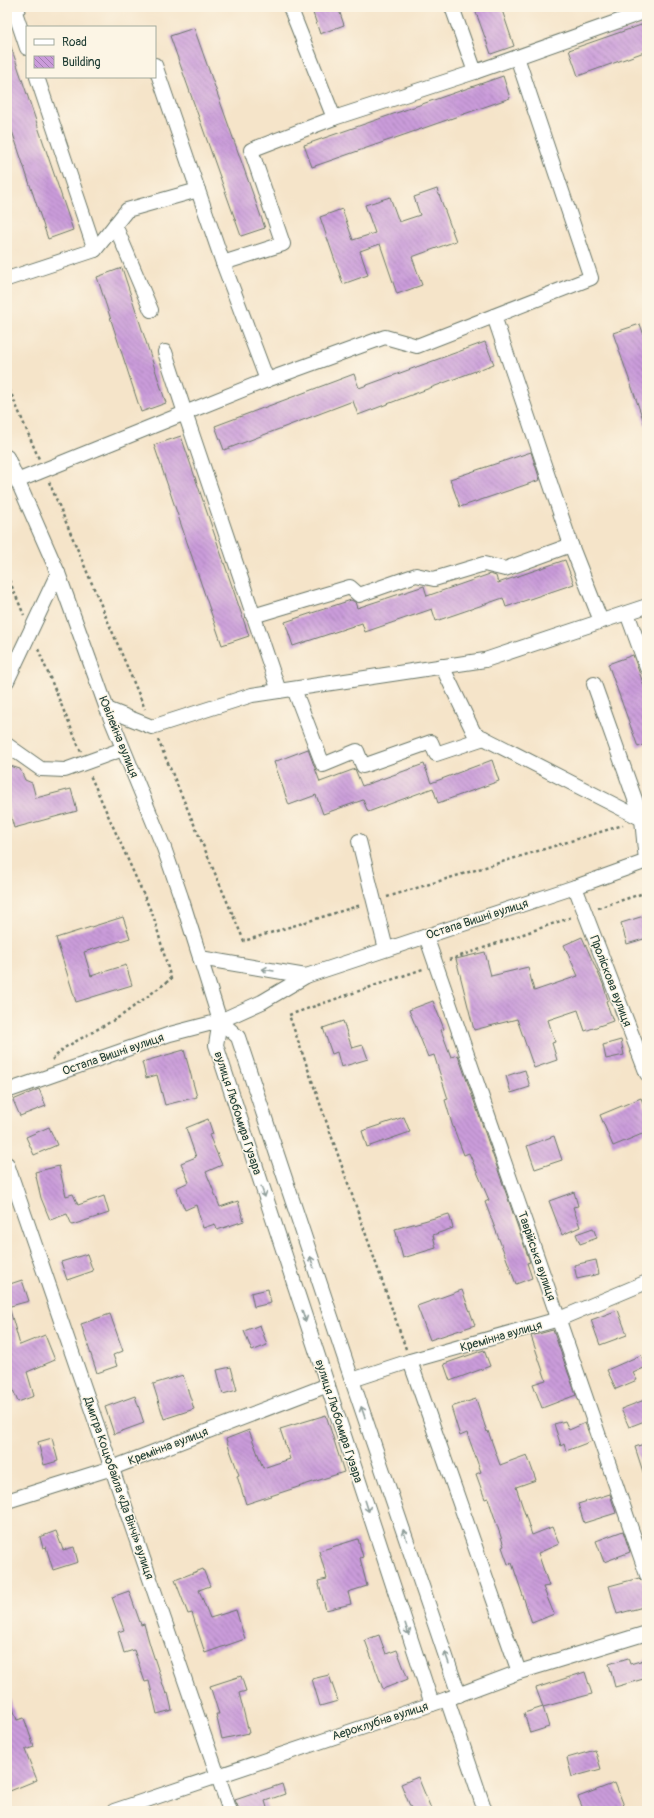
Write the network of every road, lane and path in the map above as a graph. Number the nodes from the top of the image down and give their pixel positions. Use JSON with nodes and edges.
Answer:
{"nodes":[{"id":1,"x":19,"y":7,"type":"edge"},
{"id":2,"x":290,"y":7,"type":"edge"},
{"id":3,"x":452,"y":7,"type":"edge"},
{"id":4,"x":647,"y":11,"type":"edge"},
{"id":5,"x":620,"y":13,"type":"edge"},
{"id":6,"x":26,"y":45,"type":"edge"},
{"id":7,"x":517,"y":57,"type":"junction"},
{"id":8,"x":156,"y":68,"type":"edge"},
{"id":9,"x":475,"y":72,"type":"junction"},
{"id":10,"x":37,"y":78,"type":"edge"},
{"id":11,"x":334,"y":118,"type":"junction"},
{"id":12,"x":198,"y":190,"type":"junction"},
{"id":13,"x":115,"y":225,"type":"junction"},
{"id":14,"x":95,"y":250,"type":"junction"},
{"id":15,"x":223,"y":263,"type":"junction"},
{"id":16,"x":7,"y":279,"type":"edge"},
{"id":17,"x":151,"y":310,"type":"dead end"},
{"id":18,"x":494,"y":316,"type":"junction"},
{"id":19,"x":165,"y":352,"type":"dead end"},
{"id":20,"x":267,"y":380,"type":"junction"},
{"id":21,"x":7,"y":384,"type":"edge"},
{"id":22,"x":184,"y":413,"type":"junction"},
{"id":23,"x":7,"y":457,"type":"edge"},
{"id":24,"x":44,"y":471,"type":"junction"},
{"id":25,"x":17,"y":481,"type":"junction"},
{"id":26,"x":571,"y":545,"type":"junction"},
{"id":27,"x":58,"y":573,"type":"junction"},
{"id":28,"x":7,"y":575,"type":"edge"},
{"id":29,"x":647,"y":606,"type":"edge"},
{"id":30,"x":627,"y":613,"type":"junction"},
{"id":31,"x":253,"y":616,"type":"junction"},
{"id":32,"x":601,"y":621,"type":"junction"},
{"id":33,"x":30,"y":631,"type":"junction"},
{"id":34,"x":14,"y":652,"type":"edge"},
{"id":35,"x":442,"y":666,"type":"junction"},
{"id":36,"x":647,"y":668,"type":"edge"},
{"id":37,"x":7,"y":681,"type":"edge"},
{"id":38,"x":594,"y":684,"type":"dead end"},
{"id":39,"x":294,"y":689,"type":"junction"},
{"id":40,"x":279,"y":691,"type":"junction"},
{"id":41,"x":107,"y":709,"type":"junction"},
{"id":42,"x":152,"y":727,"type":"junction"},
{"id":43,"x":484,"y":738,"type":"junction"},
{"id":44,"x":7,"y":745,"type":"edge"},
{"id":45,"x":123,"y":748,"type":"junction"},
{"id":46,"x":85,"y":762,"type":"junction"},
{"id":47,"x":642,"y":819,"type":"junction"},
{"id":48,"x":359,"y":841,"type":"dead end"},
{"id":49,"x":647,"y":861,"type":"edge"},
{"id":50,"x":575,"y":887,"type":"junction"},
{"id":51,"x":647,"y":892,"type":"edge"},
{"id":52,"x":374,"y":901,"type":"junction"},
{"id":53,"x":585,"y":913,"type":"junction"},
{"id":54,"x":426,"y":936,"type":"junction"},
{"id":55,"x":386,"y":949,"type":"junction"},
{"id":56,"x":200,"y":958,"type":"junction"},
{"id":57,"x":436,"y":964,"type":"junction"},
{"id":58,"x":306,"y":976,"type":"junction"},
{"id":59,"x":220,"y":1021,"type":"junction"},
{"id":60,"x":48,"y":1064,"type":"dead end"},
{"id":61,"x":647,"y":1074,"type":"edge"},
{"id":62,"x":7,"y":1091,"type":"edge"},
{"id":63,"x":7,"y":1164,"type":"edge"},
{"id":64,"x":647,"y":1282,"type":"edge"},
{"id":65,"x":559,"y":1319,"type":"junction"},
{"id":66,"x":410,"y":1361,"type":"junction"},
{"id":67,"x":352,"y":1380,"type":"junction"},
{"id":68,"x":328,"y":1385,"type":"junction"},
{"id":69,"x":112,"y":1468,"type":"junction"},
{"id":70,"x":7,"y":1501,"type":"edge"},
{"id":71,"x":647,"y":1575,"type":"edge"},
{"id":72,"x":647,"y":1633,"type":"edge"},
{"id":73,"x":519,"y":1672,"type":"junction"},
{"id":74,"x":453,"y":1697,"type":"junction"},
{"id":75,"x":432,"y":1704,"type":"junction"},
{"id":76,"x":217,"y":1775,"type":"junction"},
{"id":77,"x":114,"y":1811,"type":"edge"},
{"id":78,"x":230,"y":1811,"type":"edge"},
{"id":79,"x":485,"y":1811,"type":"edge"}],
"edges":[{"from":1,"to":6,"type":"street"},
{"from":2,"to":11,"type":"street"},
{"from":3,"to":9,"type":"street"},
{"from":4,"to":5,"type":"street"},
{"from":5,"to":7,"type":"street"},
{"from":7,"to":9,"type":"street"},
{"from":7,"to":18,"type":"street"},
{"from":8,"to":12,"type":"street"},
{"from":9,"to":11,"type":"street"},
{"from":10,"to":14,"type":"street"},
{"from":11,"to":15,"type":"street"},
{"from":12,"to":13,"type":"street"},
{"from":12,"to":15,"type":"street"},
{"from":13,"to":14,"type":"street"},
{"from":13,"to":17,"type":"street"},
{"from":14,"to":16,"type":"street"},
{"from":15,"to":20,"type":"street"},
{"from":18,"to":20,"type":"street"},
{"from":18,"to":26,"type":"street"},
{"from":19,"to":22,"type":"street"},
{"from":20,"to":22,"type":"street"},
{"from":21,"to":24,"type":"path"},
{"from":22,"to":24,"type":"street"},
{"from":22,"to":31,"type":"street"},
{"from":23,"to":25,"type":"street","name":"Ювілейна вулиця"},
{"from":24,"to":25,"type":"street"},
{"from":24,"to":42,"type":"path"},
{"from":25,"to":27,"type":"street","name":"Ювілейна вулиця"},
{"from":26,"to":31,"type":"street"},
{"from":26,"to":32,"type":"street"},
{"from":27,"to":33,"type":"street"},
{"from":27,"to":41,"type":"street","name":"Ювілейна вулиця"},
{"from":28,"to":33,"type":"path"},
{"from":29,"to":30,"type":"street"},
{"from":30,"to":32,"type":"street"},
{"from":30,"to":36,"type":"street"},
{"from":31,"to":40,"type":"street"},
{"from":32,"to":35,"type":"street"},
{"from":33,"to":34,"type":"street"},
{"from":33,"to":46,"type":"path"},
{"from":34,"to":37,"type":"street"},
{"from":35,"to":39,"type":"street"},
{"from":35,"to":43,"type":"street"},
{"from":38,"to":47,"type":"street"},
{"from":39,"to":40,"type":"street"},
{"from":39,"to":43,"type":"street"},
{"from":40,"to":42,"type":"street"},
{"from":41,"to":42,"type":"street"},
{"from":41,"to":45,"type":"street","name":"Ювілейна вулиця"},
{"from":42,"to":52,"type":"path"},
{"from":43,"to":47,"type":"street"},
{"from":44,"to":46,"type":"street"},
{"from":45,"to":46,"type":"street"},
{"from":45,"to":56,"type":"street","name":"Ювілейна вулиця"},
{"from":46,"to":60,"type":"path"},
{"from":47,"to":49,"type":"street"},
{"from":47,"to":52,"type":"path"},
{"from":48,"to":52,"type":"street"},
{"from":49,"to":50,"type":"street","name":"Остапа Вишні вулиця"},
{"from":50,"to":53,"type":"street","name":"Проліскова вулиця"},
{"from":50,"to":54,"type":"street","name":"Остапа Вишні вулиця"},
{"from":51,"to":53,"type":"path"},
{"from":52,"to":55,"type":"street"},
{"from":53,"to":57,"type":"path"},
{"from":53,"to":61,"type":"street","name":"Проліскова вулиця"},
{"from":54,"to":55,"type":"street","name":"Остапа Вишні вулиця"},
{"from":54,"to":57,"type":"street","name":"Таврійська вулиця"},
{"from":55,"to":58,"type":"street","name":"Остапа Вишні вулиця"},
{"from":58,"to":56,"type":"street","one_way":true},
{"from":56,"to":59,"type":"street","name":"Ювілейна вулиця"},
{"from":57,"to":65,"type":"street","name":"Таврійська вулиця"},
{"from":57,"to":66,"type":"path"},
{"from":58,"to":59,"type":"street","name":"Остапа Вишні вулиця"},
{"from":59,"to":62,"type":"street","name":"Остапа Вишні вулиця"},
{"from":67,"to":59,"type":"street","name":"вулиця Любомира Гузара","one_way":true},
{"from":59,"to":68,"type":"street","name":"вулиця Любомира Гузара","one_way":true},
{"from":63,"to":69,"type":"street","name":"Дмитра Коцюбайла «Да Вінчі» вулиця"},
{"from":64,"to":65,"type":"street","name":"Кремінна вулиця"},
{"from":65,"to":66,"type":"street","name":"Кремінна вулиця"},
{"from":65,"to":71,"type":"street","name":"Таврійська вулиця"},
{"from":66,"to":67,"type":"street","name":"Кремінна вулиця"},
{"from":66,"to":73,"type":"street"},
{"from":74,"to":67,"type":"street","name":"вулиця Любомира Гузара","one_way":true},
{"from":68,"to":69,"type":"street","name":"Кремінна вулиця"},
{"from":68,"to":75,"type":"street","name":"вулиця Любомира Гузара","one_way":true},
{"from":69,"to":70,"type":"street","name":"Кремінна вулиця"},
{"from":69,"to":76,"type":"street","name":"Дмитра Коцюбайла «Да Вінчі» вулиця"},
{"from":72,"to":73,"type":"street","name":"Аероклубна вулиця"},
{"from":73,"to":74,"type":"street","name":"Аероклубна вулиця"},
{"from":74,"to":75,"type":"street","name":"Аероклубна вулиця"},
{"from":74,"to":79,"type":"street","name":"вулиця Любомира Гузара"},
{"from":75,"to":76,"type":"street","name":"Аероклубна вулиця"},
{"from":76,"to":77,"type":"street","name":"Аероклубна вулиця"},
{"from":76,"to":78,"type":"street","name":"Дмитра Коцюбайла «Да Вінчі» вулиця"}]}
